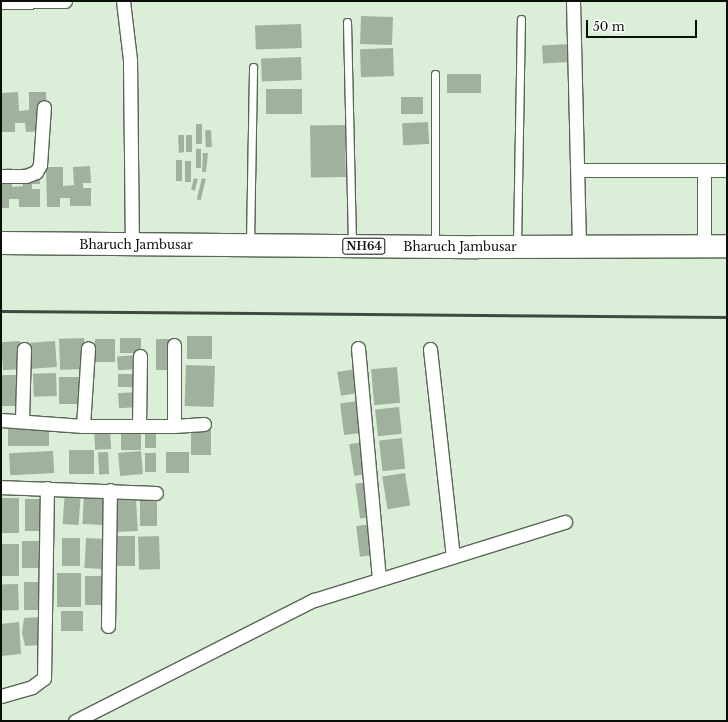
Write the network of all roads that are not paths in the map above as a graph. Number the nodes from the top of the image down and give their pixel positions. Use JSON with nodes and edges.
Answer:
{"nodes":[{"id":1,"x":65,"y":1,"type":"edge"},
{"id":2,"x":123,"y":1,"type":"edge"},
{"id":3,"x":574,"y":1,"type":"edge"},
{"id":4,"x":1,"y":2,"type":"edge"},
{"id":5,"x":49,"y":2,"type":"edge"},
{"id":6,"x":521,"y":19,"type":"dead end"},
{"id":7,"x":347,"y":22,"type":"dead end"},
{"id":8,"x":253,"y":67,"type":"dead end"},
{"id":9,"x":435,"y":74,"type":"dead end"},
{"id":10,"x":44,"y":107,"type":"dead end"},
{"id":11,"x":579,"y":170,"type":"junction"},
{"id":12,"x":704,"y":170,"type":"junction"},
{"id":13,"x":727,"y":170,"type":"edge"},
{"id":14,"x":1,"y":176,"type":"edge"},
{"id":15,"x":1,"y":243,"type":"edge"},
{"id":16,"x":132,"y":245,"type":"junction"},
{"id":17,"x":250,"y":245,"type":"junction"},
{"id":18,"x":704,"y":245,"type":"junction"},
{"id":19,"x":352,"y":246,"type":"junction"},
{"id":20,"x":579,"y":246,"type":"junction"},
{"id":21,"x":727,"y":246,"type":"edge"},
{"id":22,"x":435,"y":247,"type":"junction"},
{"id":23,"x":517,"y":247,"type":"junction"},
{"id":24,"x":174,"y":345,"type":"dead end"},
{"id":25,"x":88,"y":348,"type":"dead end"},
{"id":26,"x":358,"y":348,"type":"dead end"},
{"id":27,"x":24,"y":349,"type":"dead end"},
{"id":28,"x":430,"y":349,"type":"dead end"},
{"id":29,"x":140,"y":356,"type":"dead end"},
{"id":30,"x":1,"y":420,"type":"edge"},
{"id":31,"x":22,"y":420,"type":"junction"},
{"id":32,"x":204,"y":424,"type":"dead end"},
{"id":33,"x":83,"y":426,"type":"junction"},
{"id":34,"x":139,"y":426,"type":"junction"},
{"id":35,"x":174,"y":426,"type":"junction"},
{"id":36,"x":1,"y":487,"type":"edge"},
{"id":37,"x":47,"y":488,"type":"junction"},
{"id":38,"x":110,"y":490,"type":"junction"},
{"id":39,"x":156,"y":493,"type":"dead end"},
{"id":40,"x":565,"y":522,"type":"dead end"},
{"id":41,"x":453,"y":556,"type":"junction"},
{"id":42,"x":380,"y":579,"type":"junction"},
{"id":43,"x":108,"y":626,"type":"dead end"},
{"id":44,"x":1,"y":696,"type":"edge"},
{"id":45,"x":75,"y":721,"type":"edge"}],
"edges":[{"from":1,"to":5,"type":"street"},
{"from":2,"to":16,"type":"street"},
{"from":3,"to":11,"type":"street"},
{"from":4,"to":5,"type":"street"},
{"from":6,"to":23,"type":"lane"},
{"from":7,"to":19,"type":"lane"},
{"from":8,"to":17,"type":"lane"},
{"from":9,"to":22,"type":"lane"},
{"from":10,"to":14,"type":"street"},
{"from":11,"to":12,"type":"street"},
{"from":11,"to":20,"type":"street"},
{"from":12,"to":13,"type":"street"},
{"from":12,"to":18,"type":"street"},
{"from":15,"to":16,"type":"highway","name":"Bharuch Jambusar","number":"NH64"},
{"from":16,"to":17,"type":"highway","name":"Bharuch Jambusar","number":"NH64"},
{"from":17,"to":19,"type":"highway","name":"Bharuch Jambusar","number":"NH64"},
{"from":18,"to":20,"type":"highway","name":"Bharuch Jambusar","number":"NH64"},
{"from":18,"to":21,"type":"highway","name":"Bharuch Jambusar","number":"NH64"},
{"from":19,"to":22,"type":"highway","name":"Bharuch Jambusar","number":"NH64"},
{"from":20,"to":23,"type":"highway","name":"Bharuch Jambusar","number":"NH64"},
{"from":22,"to":23,"type":"highway","name":"Bharuch Jambusar","number":"NH64"},
{"from":24,"to":35,"type":"street"},
{"from":25,"to":33,"type":"street"},
{"from":26,"to":42,"type":"street"},
{"from":27,"to":31,"type":"street"},
{"from":28,"to":41,"type":"street"},
{"from":29,"to":34,"type":"street"},
{"from":30,"to":31,"type":"street"},
{"from":31,"to":33,"type":"street"},
{"from":32,"to":35,"type":"street"},
{"from":33,"to":34,"type":"street"},
{"from":34,"to":35,"type":"street"},
{"from":36,"to":37,"type":"street"},
{"from":37,"to":38,"type":"street"},
{"from":37,"to":44,"type":"street"},
{"from":38,"to":39,"type":"street"},
{"from":38,"to":43,"type":"street"},
{"from":40,"to":41,"type":"street"},
{"from":41,"to":42,"type":"street"},
{"from":42,"to":45,"type":"street"}]}
